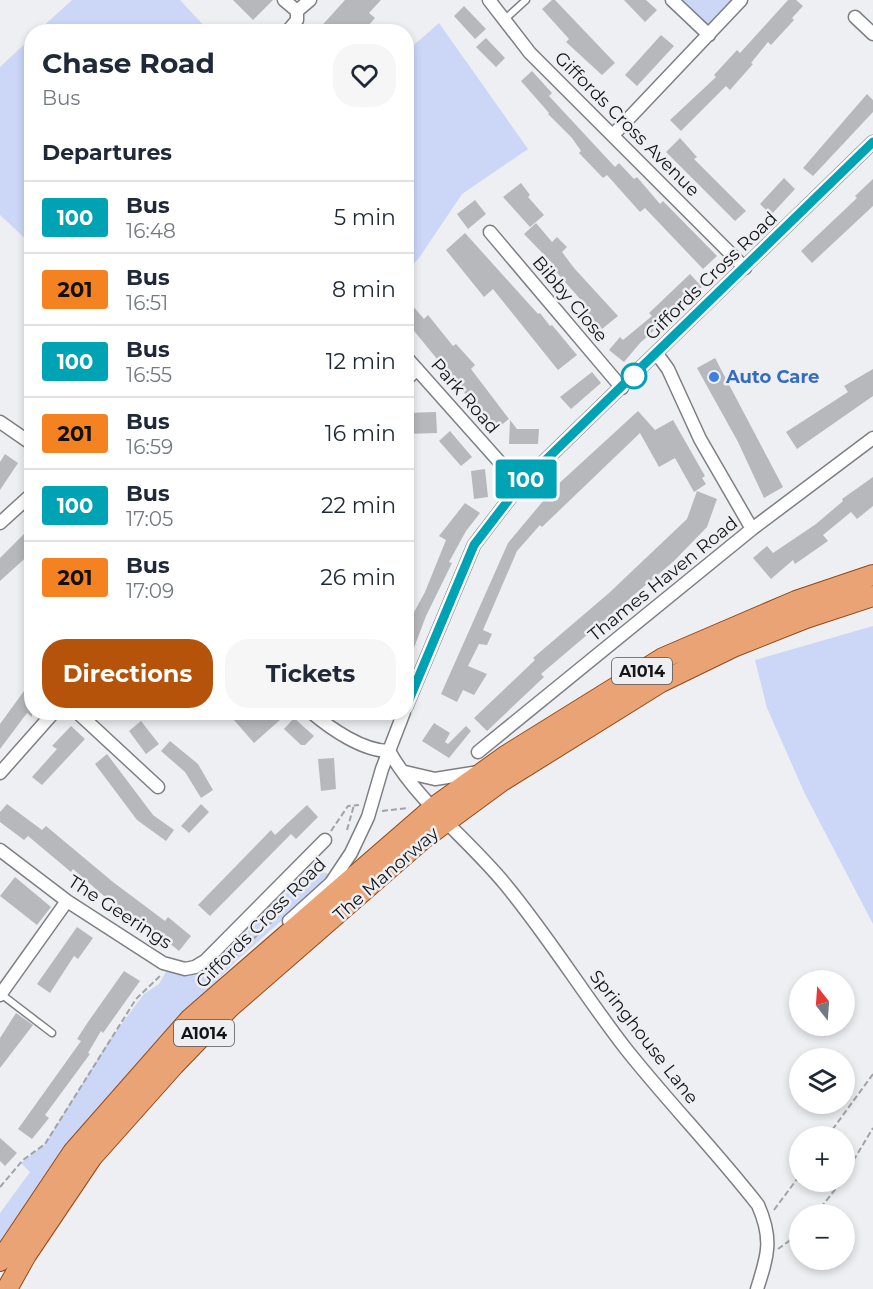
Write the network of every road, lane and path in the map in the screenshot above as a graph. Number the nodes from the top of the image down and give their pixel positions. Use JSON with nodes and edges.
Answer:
{"nodes":[{"id":1,"x":284,"y":0,"type":"edge"},
{"id":2,"x":310,"y":0,"type":"edge"},
{"id":3,"x":489,"y":0,"type":"edge"},
{"id":4,"x":526,"y":0,"type":"edge"},
{"id":5,"x":672,"y":0,"type":"edge"},
{"id":6,"x":741,"y":0,"type":"edge"},
{"id":7,"x":297,"y":11,"type":"junction"},
{"id":8,"x":855,"y":17,"type":"dead end"},
{"id":9,"x":504,"y":21,"type":"junction"},
{"id":10,"x":294,"y":24,"type":"edge"},
{"id":11,"x":873,"y":34,"type":"edge"},
{"id":12,"x":709,"y":35,"type":"junction"},
{"id":13,"x":613,"y":135,"type":"junction"},
{"id":14,"x":873,"y":142,"type":"edge"},
{"id":15,"x":490,"y":232,"type":"dead end"},
{"id":16,"x":745,"y":268,"type":"junction"},
{"id":17,"x":657,"y":354,"type":"junction"},
{"id":18,"x":414,"y":366,"type":"edge"},
{"id":19,"x":417,"y":369,"type":"junction"},
{"id":20,"x":414,"y":372,"type":"edge"},
{"id":21,"x":622,"y":388,"type":"junction"},
{"id":22,"x":0,"y":422,"type":"edge"},
{"id":23,"x":24,"y":438,"type":"edge"},
{"id":24,"x":873,"y":438,"type":"edge"},
{"id":25,"x":520,"y":485,"type":"junction"},
{"id":26,"x":24,"y":501,"type":"edge"},
{"id":27,"x":0,"y":523,"type":"edge"},
{"id":28,"x":752,"y":529,"type":"junction"},
{"id":29,"x":873,"y":575,"type":"edge"},
{"id":30,"x":873,"y":596,"type":"edge"},
{"id":31,"x":414,"y":688,"type":"edge"},
{"id":32,"x":47,"y":720,"type":"edge"},
{"id":33,"x":86,"y":720,"type":"edge"},
{"id":34,"x":323,"y":720,"type":"edge"},
{"id":35,"x":401,"y":720,"type":"edge"},
{"id":36,"x":389,"y":751,"type":"junction"},
{"id":37,"x":481,"y":762,"type":"junction"},
{"id":38,"x":401,"y":770,"type":"junction"},
{"id":39,"x":0,"y":773,"type":"edge"},
{"id":40,"x":378,"y":781,"type":"junction"},
{"id":41,"x":158,"y":787,"type":"dead end"},
{"id":42,"x":354,"y":805,"type":"dead end"},
{"id":43,"x":377,"y":810,"type":"dead end"},
{"id":44,"x":400,"y":810,"type":"dead end"},
{"id":45,"x":441,"y":814,"type":"junction"},
{"id":46,"x":325,"y":840,"type":"joint"},
{"id":47,"x":0,"y":850,"type":"edge"},
{"id":48,"x":67,"y":901,"type":"junction"},
{"id":49,"x":170,"y":966,"type":"dead end"},
{"id":50,"x":0,"y":994,"type":"edge"},
{"id":51,"x":190,"y":1019,"type":"junction"},
{"id":52,"x":52,"y":1034,"type":"dead end"},
{"id":53,"x":873,"y":1074,"type":"edge"},
{"id":54,"x":835,"y":1126,"type":"edge"},
{"id":55,"x":873,"y":1128,"type":"edge"},
{"id":56,"x":855,"y":1158,"type":"edge"},
{"id":57,"x":0,"y":1187,"type":"edge"},
{"id":58,"x":789,"y":1190,"type":"edge"},
{"id":59,"x":833,"y":1192,"type":"edge"},
{"id":60,"x":824,"y":1204,"type":"edge"},
{"id":61,"x":765,"y":1222,"type":"junction"},
{"id":62,"x":789,"y":1241,"type":"edge"},
{"id":63,"x":768,"y":1256,"type":"junction"},
{"id":64,"x":0,"y":1261,"type":"edge"},
{"id":65,"x":7,"y":1289,"type":"edge"},
{"id":66,"x":757,"y":1289,"type":"edge"}],
"edges":[{"from":1,"to":7,"type":"street"},
{"from":2,"to":7,"type":"street"},
{"from":3,"to":9,"type":"street","name":"Giffords Cross Avenue"},
{"from":4,"to":9,"type":"lane"},
{"from":5,"to":12,"type":"street"},
{"from":6,"to":12,"type":"street"},
{"from":7,"to":10,"type":"street"},
{"from":8,"to":11,"type":"street"},
{"from":9,"to":13,"type":"street","name":"Giffords Cross Avenue"},
{"from":12,"to":13,"type":"street"},
{"from":13,"to":16,"type":"street","name":"Giffords Cross Avenue"},
{"from":14,"to":16,"type":"street","name":"Giffords Cross Road"},
{"from":15,"to":21,"type":"street","name":"Bibby Close"},
{"from":16,"to":17,"type":"street","name":"Giffords Cross Road"},
{"from":17,"to":21,"type":"street","name":"Giffords Cross Road"},
{"from":17,"to":28,"type":"street"},
{"from":18,"to":19,"type":"street","name":"Park Road"},
{"from":19,"to":20,"type":"street"},
{"from":19,"to":25,"type":"street","name":"Park Road"},
{"from":21,"to":25,"type":"street","name":"Giffords Cross Road"},
{"from":22,"to":23,"type":"street"},
{"from":24,"to":28,"type":"street","name":"Thames Haven Road"},
{"from":25,"to":31,"type":"street","name":"Giffords Cross Road"},
{"from":26,"to":27,"type":"street"},
{"from":28,"to":37,"type":"street","name":"Thames Haven Road"},
{"from":29,"to":37,"type":"main road","name":"The Manorway","number":"A1014"},
{"from":30,"to":45,"type":"main road","name":"The Manorway","number":"A1014"},
{"from":32,"to":39,"type":"street"},
{"from":33,"to":41,"type":"street"},
{"from":34,"to":36,"type":"street"},
{"from":35,"to":36,"type":"street","name":"Giffords Cross Road"},
{"from":36,"to":38,"type":"street","name":"Springhouse Lane"},
{"from":36,"to":40,"type":"street","name":"Giffords Cross Road"},
{"from":37,"to":38,"type":"street"},
{"from":37,"to":45,"type":"main road","name":"The Manorway","number":"A1014"},
{"from":38,"to":40,"type":"street"},
{"from":38,"to":45,"type":"street","name":"Springhouse Lane"},
{"from":40,"to":51,"type":"street","name":"Giffords Cross Road"},
{"from":42,"to":46,"type":"path"},
{"from":43,"to":44,"type":"path"},
{"from":45,"to":51,"type":"main road","name":"The Manorway","number":"A1014"},
{"from":45,"to":61,"type":"street","name":"Springhouse Lane"},
{"from":45,"to":65,"type":"main road","name":"The Manorway","number":"A1014"},
{"from":46,"to":48,"type":"street","name":"The Geerings"},
{"from":47,"to":48,"type":"street","name":"The Geerings"},
{"from":48,"to":50,"type":"street"},
{"from":49,"to":57,"type":"path"},
{"from":50,"to":52,"type":"lane"},
{"from":51,"to":64,"type":"main road","name":"The Manorway","number":"A1014"},
{"from":53,"to":54,"type":"path"},
{"from":55,"to":56,"type":"path"},
{"from":58,"to":61,"type":"path"},
{"from":59,"to":60,"type":"path"},
{"from":61,"to":63,"type":"street","name":"Springhouse Lane"},
{"from":62,"to":63,"type":"path"},
{"from":63,"to":66,"type":"street","name":"Springhouse Lane"}]}
